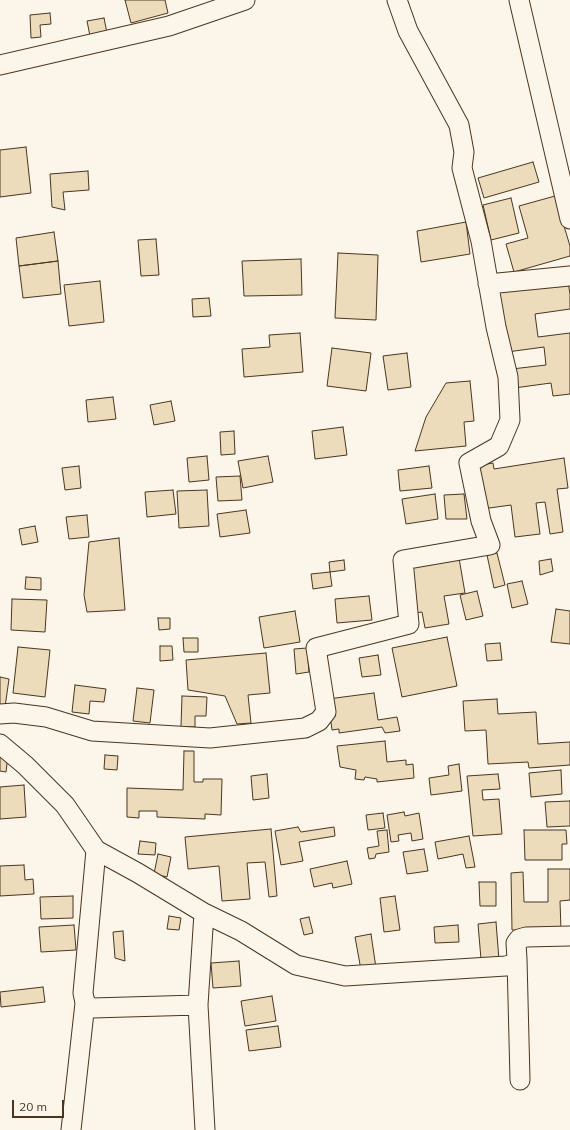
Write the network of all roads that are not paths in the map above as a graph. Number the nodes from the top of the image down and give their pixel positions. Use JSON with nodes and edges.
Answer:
{"nodes":[{"id":1,"x":245,"y":0,"type":"edge"},
{"id":2,"x":397,"y":0,"type":"edge"},
{"id":3,"x":519,"y":0,"type":"edge"},
{"id":4,"x":0,"y":65,"type":"edge"},
{"id":5,"x":570,"y":220,"type":"edge"},
{"id":6,"x":570,"y":276,"type":"edge"},
{"id":7,"x":488,"y":284,"type":"junction"},
{"id":8,"x":0,"y":714,"type":"edge"},
{"id":9,"x":0,"y":744,"type":"edge"},
{"id":10,"x":96,"y":850,"type":"junction"},
{"id":11,"x":204,"y":913,"type":"junction"},
{"id":12,"x":570,"y":936,"type":"edge"},
{"id":13,"x":517,"y":959,"type":"junction"},
{"id":14,"x":85,"y":1003,"type":"junction"},
{"id":15,"x":198,"y":1005,"type":"junction"},
{"id":16,"x":520,"y":1080,"type":"dead end"},
{"id":17,"x":70,"y":1130,"type":"edge"},
{"id":18,"x":205,"y":1130,"type":"edge"}],
"edges":[{"from":1,"to":4,"type":"street"},
{"from":2,"to":7,"type":"street"},
{"from":3,"to":5,"type":"street"},
{"from":6,"to":7,"type":"street"},
{"from":7,"to":8,"type":"street"},
{"from":9,"to":10,"type":"street"},
{"from":10,"to":11,"type":"street"},
{"from":10,"to":14,"type":"street"},
{"from":11,"to":13,"type":"street"},
{"from":11,"to":15,"type":"street"},
{"from":12,"to":13,"type":"street"},
{"from":13,"to":16,"type":"street"},
{"from":14,"to":15,"type":"street"},
{"from":14,"to":17,"type":"street"},
{"from":15,"to":18,"type":"street"}]}
